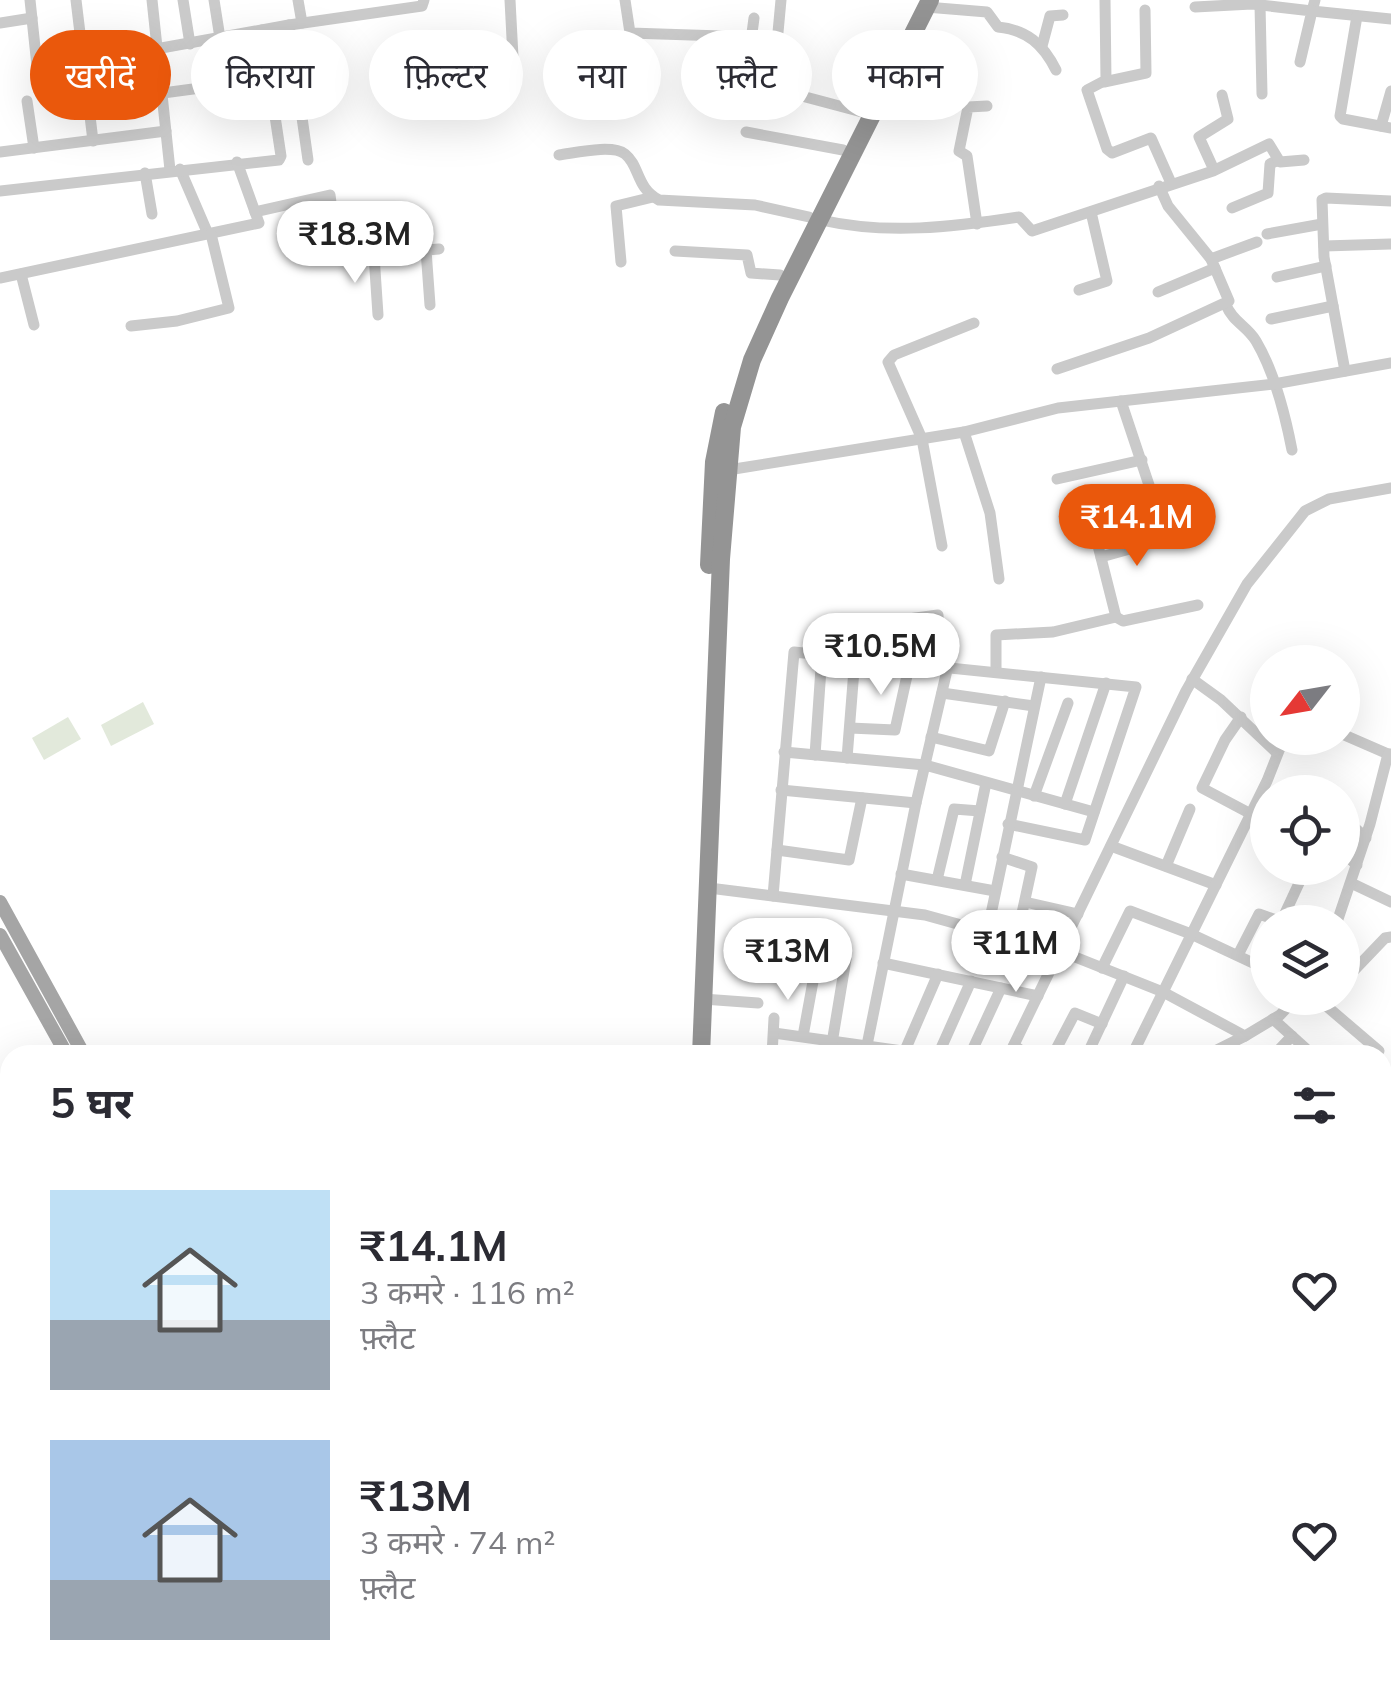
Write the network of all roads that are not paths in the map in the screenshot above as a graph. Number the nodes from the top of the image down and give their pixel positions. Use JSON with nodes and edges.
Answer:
{"nodes":[{"id":1,"x":30,"y":0,"type":"edge"},
{"id":2,"x":76,"y":0,"type":"edge"},
{"id":3,"x":152,"y":0,"type":"edge"},
{"id":4,"x":183,"y":0,"type":"edge"},
{"id":5,"x":214,"y":0,"type":"edge"},
{"id":6,"x":298,"y":0,"type":"edge"},
{"id":7,"x":424,"y":0,"type":"edge"},
{"id":8,"x":510,"y":0,"type":"edge"},
{"id":9,"x":624,"y":0,"type":"edge"},
{"id":10,"x":781,"y":0,"type":"edge"},
{"id":11,"x":1105,"y":0,"type":"edge"},
{"id":12,"x":924,"y":2,"type":"edge"},
{"id":13,"x":1260,"y":5,"type":"junction"},
{"id":14,"x":1314,"y":5,"type":"edge"},
{"id":15,"x":1195,"y":7,"type":"dead end"},
{"id":16,"x":1145,"y":10,"type":"dead end"},
{"id":17,"x":1063,"y":15,"type":"dead end"},
{"id":18,"x":1357,"y":16,"type":"junction"},
{"id":19,"x":32,"y":18,"type":"junction"},
{"id":20,"x":754,"y":18,"type":"dead end"},
{"id":21,"x":1391,"y":19,"type":"edge"},
{"id":22,"x":0,"y":23,"type":"edge"},
{"id":23,"x":296,"y":24,"type":"junction"},
{"id":24,"x":33,"y":30,"type":"edge"},
{"id":25,"x":80,"y":30,"type":"edge"},
{"id":26,"x":156,"y":30,"type":"edge"},
{"id":27,"x":219,"y":30,"type":"edge"},
{"id":28,"x":262,"y":30,"type":"edge"},
{"id":29,"x":512,"y":30,"type":"edge"},
{"id":30,"x":753,"y":30,"type":"edge"},
{"id":31,"x":778,"y":30,"type":"edge"},
{"id":32,"x":908,"y":30,"type":"edge"},
{"id":33,"x":912,"y":30,"type":"edge"},
{"id":34,"x":681,"y":35,"type":"edge"},
{"id":35,"x":190,"y":44,"type":"joint"},
{"id":36,"x":1042,"y":46,"type":"junction"},
{"id":37,"x":171,"y":48,"type":"edge"},
{"id":38,"x":1300,"y":62,"type":"dead end"},
{"id":39,"x":1056,"y":70,"type":"dead end"},
{"id":40,"x":1104,"y":82,"type":"junction"},
{"id":41,"x":1391,"y":90,"type":"edge"},
{"id":42,"x":1262,"y":94,"type":"dead end"},
{"id":43,"x":1222,"y":95,"type":"dead end"},
{"id":44,"x":27,"y":101,"type":"dead end"},
{"id":45,"x":987,"y":106,"type":"dead end"},
{"id":46,"x":91,"y":120,"type":"edge"},
{"id":47,"x":165,"y":120,"type":"edge"},
{"id":48,"x":276,"y":120,"type":"edge"},
{"id":49,"x":858,"y":120,"type":"edge"},
{"id":50,"x":868,"y":120,"type":"edge"},
{"id":51,"x":1386,"y":127,"type":"edge"},
{"id":52,"x":166,"y":130,"type":"junction"},
{"id":53,"x":746,"y":132,"type":"dead end"},
{"id":54,"x":93,"y":141,"type":"junction"},
{"id":55,"x":34,"y":148,"type":"junction"},
{"id":56,"x":844,"y":150,"type":"junction"},
{"id":57,"x":0,"y":152,"type":"edge"},
{"id":58,"x":560,"y":155,"type":"dead end"},
{"id":59,"x":308,"y":160,"type":"dead end"},
{"id":60,"x":1278,"y":160,"type":"junction"},
{"id":61,"x":1304,"y":160,"type":"dead end"},
{"id":62,"x":237,"y":162,"type":"junction"},
{"id":63,"x":175,"y":169,"type":"junction"},
{"id":64,"x":1214,"y":170,"type":"junction"},
{"id":65,"x":145,"y":173,"type":"junction"},
{"id":66,"x":1165,"y":185,"type":"junction"},
{"id":67,"x":0,"y":191,"type":"edge"},
{"id":68,"x":653,"y":197,"type":"junction"},
{"id":69,"x":1391,"y":201,"type":"edge"},
{"id":70,"x":1232,"y":208,"type":"dead end"},
{"id":71,"x":255,"y":212,"type":"junction"},
{"id":72,"x":1091,"y":212,"type":"junction"},
{"id":73,"x":152,"y":214,"type":"dead end"},
{"id":74,"x":815,"y":218,"type":"junction"},
{"id":75,"x":977,"y":224,"type":"junction"},
{"id":76,"x":1322,"y":224,"type":"junction"},
{"id":77,"x":209,"y":234,"type":"junction"},
{"id":78,"x":1390,"y":244,"type":"edge"},
{"id":79,"x":1324,"y":246,"type":"junction"},
{"id":80,"x":675,"y":251,"type":"dead end"},
{"id":81,"x":374,"y":254,"type":"junction"},
{"id":82,"x":621,"y":262,"type":"dead end"},
{"id":83,"x":1213,"y":264,"type":"junction"},
{"id":84,"x":1326,"y":266,"type":"junction"},
{"id":85,"x":21,"y":274,"type":"junction"},
{"id":86,"x":780,"y":274,"type":"junction"},
{"id":87,"x":1277,"y":276,"type":"dead end"},
{"id":88,"x":0,"y":278,"type":"edge"},
{"id":89,"x":1079,"y":290,"type":"dead end"},
{"id":90,"x":1158,"y":292,"type":"dead end"},
{"id":91,"x":430,"y":305,"type":"dead end"},
{"id":92,"x":1226,"y":305,"type":"junction"},
{"id":93,"x":1333,"y":306,"type":"junction"},
{"id":94,"x":378,"y":314,"type":"dead end"},
{"id":95,"x":1272,"y":319,"type":"dead end"},
{"id":96,"x":974,"y":323,"type":"dead end"},
{"id":97,"x":34,"y":325,"type":"dead end"},
{"id":98,"x":131,"y":326,"type":"dead end"},
{"id":99,"x":1391,"y":363,"type":"edge"},
{"id":100,"x":1057,"y":369,"type":"dead end"},
{"id":101,"x":1345,"y":371,"type":"junction"},
{"id":102,"x":1274,"y":384,"type":"junction"},
{"id":103,"x":1120,"y":400,"type":"junction"},
{"id":104,"x":964,"y":432,"type":"junction"},
{"id":105,"x":922,"y":439,"type":"junction"},
{"id":106,"x":1292,"y":450,"type":"dead end"},
{"id":107,"x":1142,"y":460,"type":"junction"},
{"id":108,"x":728,"y":470,"type":"junction"},
{"id":109,"x":1057,"y":479,"type":"dead end"},
{"id":110,"x":1391,"y":488,"type":"edge"},
{"id":111,"x":1150,"y":491,"type":"dead end"},
{"id":112,"x":1091,"y":518,"type":"dead end"},
{"id":113,"x":1162,"y":540,"type":"dead end"},
{"id":114,"x":942,"y":546,"type":"dead end"},
{"id":115,"x":1102,"y":557,"type":"junction"},
{"id":116,"x":999,"y":579,"type":"dead end"},
{"id":117,"x":1198,"y":606,"type":"dead end"},
{"id":118,"x":1116,"y":618,"type":"junction"},
{"id":119,"x":901,"y":620,"type":"dead end"},
{"id":120,"x":822,"y":654,"type":"junction"},
{"id":121,"x":855,"y":656,"type":"junction"},
{"id":122,"x":910,"y":662,"type":"junction"},
{"id":123,"x":944,"y":665,"type":"junction"},
{"id":124,"x":996,"y":672,"type":"junction"},
{"id":125,"x":1041,"y":677,"type":"junction"},
{"id":126,"x":1192,"y":679,"type":"junction"},
{"id":127,"x":1106,"y":684,"type":"junction"},
{"id":128,"x":942,"y":693,"type":"junction"},
{"id":129,"x":1004,"y":702,"type":"junction"},
{"id":130,"x":1068,"y":703,"type":"dead end"},
{"id":131,"x":1034,"y":706,"type":"junction"},
{"id":132,"x":1241,"y":717,"type":"junction"},
{"id":133,"x":1250,"y":726,"type":"edge"},
{"id":134,"x":850,"y":728,"type":"junction"},
{"id":135,"x":932,"y":737,"type":"junction"},
{"id":136,"x":1360,"y":742,"type":"edge"},
{"id":137,"x":784,"y":752,"type":"junction"},
{"id":138,"x":1390,"y":754,"type":"edge"},
{"id":139,"x":815,"y":755,"type":"junction"},
{"id":140,"x":847,"y":758,"type":"junction"},
{"id":141,"x":925,"y":765,"type":"junction"},
{"id":142,"x":986,"y":782,"type":"junction"},
{"id":143,"x":781,"y":790,"type":"junction"},
{"id":144,"x":1015,"y":791,"type":"junction"},
{"id":145,"x":1034,"y":796,"type":"junction"},
{"id":146,"x":862,"y":798,"type":"junction"},
{"id":147,"x":916,"y":803,"type":"junction"},
{"id":148,"x":1064,"y":804,"type":"junction"},
{"id":149,"x":1190,"y":809,"type":"dead end"},
{"id":150,"x":980,"y":811,"type":"junction"},
{"id":151,"x":1094,"y":812,"type":"junction"},
{"id":152,"x":1250,"y":813,"type":"edge"},
{"id":153,"x":1250,"y":816,"type":"edge"},
{"id":154,"x":1008,"y":824,"type":"junction"},
{"id":155,"x":1360,"y":832,"type":"edge"},
{"id":156,"x":1366,"y":838,"type":"junction"},
{"id":157,"x":1111,"y":846,"type":"junction"},
{"id":158,"x":776,"y":850,"type":"junction"},
{"id":159,"x":1002,"y":857,"type":"junction"},
{"id":160,"x":1360,"y":857,"type":"edge"},
{"id":161,"x":1166,"y":866,"type":"junction"},
{"id":162,"x":901,"y":874,"type":"junction"},
{"id":163,"x":937,"y":880,"type":"junction"},
{"id":164,"x":965,"y":885,"type":"junction"},
{"id":165,"x":1216,"y":885,"type":"junction"},
{"id":166,"x":1355,"y":885,"type":"edge"},
{"id":167,"x":709,"y":888,"type":"junction"},
{"id":168,"x":995,"y":891,"type":"junction"},
{"id":169,"x":773,"y":896,"type":"junction"},
{"id":170,"x":0,"y":902,"type":"edge"},
{"id":171,"x":1025,"y":902,"type":"junction"},
{"id":172,"x":1391,"y":902,"type":"edge"},
{"id":173,"x":894,"y":911,"type":"junction"},
{"id":174,"x":1078,"y":914,"type":"junction"},
{"id":175,"x":1250,"y":932,"type":"edge"},
{"id":176,"x":987,"y":933,"type":"junction"},
{"id":177,"x":1191,"y":934,"type":"junction"},
{"id":178,"x":0,"y":935,"type":"edge"},
{"id":179,"x":1391,"y":936,"type":"edge"},
{"id":180,"x":1016,"y":941,"type":"junction"},
{"id":181,"x":1060,"y":951,"type":"junction"},
{"id":182,"x":1238,"y":955,"type":"junction"},
{"id":183,"x":846,"y":960,"type":"dead end"},
{"id":184,"x":1250,"y":961,"type":"edge"},
{"id":185,"x":883,"y":963,"type":"junction"},
{"id":186,"x":1360,"y":964,"type":"edge"},
{"id":187,"x":1102,"y":968,"type":"junction"},
{"id":188,"x":938,"y":974,"type":"junction"},
{"id":189,"x":814,"y":976,"type":"dead end"},
{"id":190,"x":1124,"y":976,"type":"junction"},
{"id":191,"x":970,"y":981,"type":"junction"},
{"id":192,"x":1001,"y":988,"type":"junction"},
{"id":193,"x":1163,"y":992,"type":"junction"},
{"id":194,"x":1038,"y":996,"type":"junction"},
{"id":195,"x":703,"y":999,"type":"junction"},
{"id":196,"x":758,"y":1003,"type":"dead end"},
{"id":197,"x":1278,"y":1015,"type":"edge"},
{"id":198,"x":1341,"y":1015,"type":"edge"},
{"id":199,"x":774,"y":1018,"type":"dead end"},
{"id":200,"x":1273,"y":1020,"type":"junction"},
{"id":201,"x":1102,"y":1024,"type":"junction"},
{"id":202,"x":774,"y":1033,"type":"junction"},
{"id":203,"x":803,"y":1036,"type":"junction"},
{"id":204,"x":1245,"y":1036,"type":"junction"},
{"id":205,"x":1292,"y":1036,"type":"junction"},
{"id":206,"x":833,"y":1041,"type":"junction"},
{"id":207,"x":61,"y":1045,"type":"edge"},
{"id":208,"x":79,"y":1045,"type":"edge"},
{"id":209,"x":690,"y":1045,"type":"edge"},
{"id":210,"x":701,"y":1045,"type":"edge"},
{"id":211,"x":773,"y":1045,"type":"edge"},
{"id":212,"x":832,"y":1045,"type":"edge"},
{"id":213,"x":848,"y":1045,"type":"edge"},
{"id":214,"x":867,"y":1045,"type":"edge"},
{"id":215,"x":907,"y":1045,"type":"edge"},
{"id":216,"x":940,"y":1045,"type":"edge"},
{"id":217,"x":975,"y":1045,"type":"edge"},
{"id":218,"x":1014,"y":1045,"type":"edge"},
{"id":219,"x":1058,"y":1045,"type":"edge"},
{"id":220,"x":1092,"y":1045,"type":"edge"},
{"id":221,"x":1137,"y":1045,"type":"edge"},
{"id":222,"x":1227,"y":1045,"type":"edge"},
{"id":223,"x":1283,"y":1045,"type":"edge"},
{"id":224,"x":1302,"y":1045,"type":"edge"},
{"id":225,"x":1373,"y":1045,"type":"edge"}],
"edges":[{"from":1,"to":19,"type":"street"},
{"from":2,"to":25,"type":"street"},
{"from":3,"to":26,"type":"street"},
{"from":4,"to":35,"type":"street"},
{"from":5,"to":27,"type":"street"},
{"from":6,"to":23,"type":"street"},
{"from":7,"to":23,"type":"street"},
{"from":8,"to":29,"type":"street"},
{"from":9,"to":34,"type":"street"},
{"from":10,"to":31,"type":"street"},
{"from":11,"to":40,"type":"street"},
{"from":12,"to":32,"type":"highway"},
{"from":12,"to":33,"type":"highway"},
{"from":12,"to":36,"type":"street"},
{"from":13,"to":14,"type":"street"},
{"from":13,"to":15,"type":"street"},
{"from":13,"to":42,"type":"street"},
{"from":14,"to":18,"type":"street"},
{"from":14,"to":38,"type":"street"},
{"from":16,"to":40,"type":"street"},
{"from":17,"to":36,"type":"street"},
{"from":18,"to":21,"type":"street"},
{"from":18,"to":51,"type":"street"},
{"from":19,"to":22,"type":"street"},
{"from":19,"to":24,"type":"street"},
{"from":20,"to":30,"type":"street"},
{"from":23,"to":28,"type":"street"},
{"from":23,"to":59,"type":"street"},
{"from":35,"to":37,"type":"street"},
{"from":36,"to":39,"type":"street"},
{"from":40,"to":66,"type":"street"},
{"from":41,"to":51,"type":"street"},
{"from":43,"to":64,"type":"street"},
{"from":44,"to":55,"type":"street"},
{"from":45,"to":75,"type":"street"},
{"from":46,"to":54,"type":"street"},
{"from":47,"to":52,"type":"street"},
{"from":48,"to":62,"type":"street"},
{"from":49,"to":56,"type":"highway"},
{"from":50,"to":74,"type":"highway"},
{"from":52,"to":54,"type":"street"},
{"from":52,"to":63,"type":"street"},
{"from":53,"to":56,"type":"street"},
{"from":54,"to":55,"type":"street"},
{"from":55,"to":57,"type":"street"},
{"from":56,"to":74,"type":"highway"},
{"from":58,"to":68,"type":"street"},
{"from":60,"to":61,"type":"street"},
{"from":60,"to":64,"type":"street"},
{"from":60,"to":70,"type":"street"},
{"from":62,"to":63,"type":"street"},
{"from":62,"to":71,"type":"street"},
{"from":63,"to":65,"type":"street"},
{"from":63,"to":77,"type":"street"},
{"from":64,"to":66,"type":"street"},
{"from":65,"to":67,"type":"street"},
{"from":65,"to":73,"type":"street"},
{"from":66,"to":72,"type":"street"},
{"from":66,"to":83,"type":"street"},
{"from":68,"to":74,"type":"street"},
{"from":68,"to":82,"type":"street"},
{"from":69,"to":76,"type":"street"},
{"from":71,"to":77,"type":"street"},
{"from":71,"to":81,"type":"street"},
{"from":72,"to":75,"type":"street"},
{"from":72,"to":89,"type":"street"},
{"from":74,"to":75,"type":"street"},
{"from":74,"to":86,"type":"highway"},
{"from":74,"to":108,"type":"highway"},
{"from":76,"to":79,"type":"street"},
{"from":76,"to":83,"type":"street"},
{"from":77,"to":85,"type":"street"},
{"from":77,"to":98,"type":"street"},
{"from":78,"to":79,"type":"street"},
{"from":79,"to":84,"type":"street"},
{"from":80,"to":86,"type":"street"},
{"from":81,"to":91,"type":"street"},
{"from":81,"to":94,"type":"street"},
{"from":83,"to":90,"type":"street"},
{"from":83,"to":92,"type":"street"},
{"from":84,"to":87,"type":"street"},
{"from":84,"to":93,"type":"street"},
{"from":85,"to":88,"type":"street"},
{"from":85,"to":97,"type":"street"},
{"from":86,"to":209,"type":"highway"},
{"from":92,"to":100,"type":"street"},
{"from":92,"to":102,"type":"street"},
{"from":93,"to":95,"type":"street"},
{"from":93,"to":101,"type":"street"},
{"from":96,"to":105,"type":"street"},
{"from":99,"to":101,"type":"street"},
{"from":101,"to":102,"type":"street"},
{"from":102,"to":103,"type":"street"},
{"from":102,"to":106,"type":"street"},
{"from":103,"to":104,"type":"street"},
{"from":103,"to":107,"type":"street"},
{"from":104,"to":105,"type":"street"},
{"from":104,"to":116,"type":"street"},
{"from":105,"to":108,"type":"street"},
{"from":105,"to":114,"type":"street"},
{"from":107,"to":109,"type":"street"},
{"from":107,"to":111,"type":"street"},
{"from":108,"to":167,"type":"highway"},
{"from":110,"to":126,"type":"street"},
{"from":112,"to":115,"type":"street"},
{"from":113,"to":115,"type":"street"},
{"from":115,"to":118,"type":"street"},
{"from":117,"to":118,"type":"street"},
{"from":118,"to":124,"type":"street"},
{"from":119,"to":123,"type":"street"},
{"from":120,"to":121,"type":"street"},
{"from":120,"to":137,"type":"street"},
{"from":120,"to":139,"type":"street"},
{"from":121,"to":122,"type":"street"},
{"from":121,"to":134,"type":"street"},
{"from":122,"to":123,"type":"street"},
{"from":122,"to":134,"type":"street"},
{"from":123,"to":124,"type":"street"},
{"from":123,"to":128,"type":"street"},
{"from":124,"to":125,"type":"street"},
{"from":125,"to":127,"type":"street"},
{"from":125,"to":131,"type":"street"},
{"from":126,"to":132,"type":"street"},
{"from":126,"to":157,"type":"street"},
{"from":127,"to":148,"type":"street"},
{"from":127,"to":151,"type":"street"},
{"from":128,"to":129,"type":"street"},
{"from":128,"to":135,"type":"street"},
{"from":129,"to":131,"type":"street"},
{"from":129,"to":135,"type":"street"},
{"from":130,"to":145,"type":"street"},
{"from":131,"to":144,"type":"street"},
{"from":132,"to":133,"type":"street"},
{"from":132,"to":152,"type":"street"},
{"from":134,"to":140,"type":"street"},
{"from":135,"to":141,"type":"street"},
{"from":136,"to":138,"type":"street"},
{"from":137,"to":139,"type":"street"},
{"from":137,"to":143,"type":"street"},
{"from":138,"to":156,"type":"street"},
{"from":139,"to":140,"type":"street"},
{"from":140,"to":141,"type":"street"},
{"from":141,"to":142,"type":"street"},
{"from":141,"to":147,"type":"street"},
{"from":142,"to":144,"type":"street"},
{"from":142,"to":150,"type":"street"},
{"from":143,"to":146,"type":"street"},
{"from":143,"to":158,"type":"street"},
{"from":144,"to":145,"type":"street"},
{"from":144,"to":154,"type":"street"},
{"from":145,"to":148,"type":"street"},
{"from":146,"to":147,"type":"street"},
{"from":146,"to":158,"type":"street"},
{"from":147,"to":162,"type":"street"},
{"from":148,"to":151,"type":"street"},
{"from":149,"to":161,"type":"street"},
{"from":150,"to":163,"type":"street"},
{"from":150,"to":164,"type":"street"},
{"from":151,"to":154,"type":"street"},
{"from":153,"to":165,"type":"street"},
{"from":154,"to":159,"type":"street"},
{"from":155,"to":156,"type":"street"},
{"from":156,"to":160,"type":"street"},
{"from":157,"to":161,"type":"street"},
{"from":157,"to":174,"type":"street"},
{"from":158,"to":169,"type":"street"},
{"from":159,"to":168,"type":"street"},
{"from":159,"to":171,"type":"street"},
{"from":161,"to":165,"type":"street"},
{"from":162,"to":163,"type":"street"},
{"from":162,"to":173,"type":"street"},
{"from":163,"to":164,"type":"street"},
{"from":164,"to":168,"type":"street"},
{"from":165,"to":177,"type":"street"},
{"from":166,"to":172,"type":"street"},
{"from":167,"to":169,"type":"street"},
{"from":167,"to":195,"type":"highway"},
{"from":168,"to":176,"type":"street"},
{"from":169,"to":173,"type":"street"},
{"from":170,"to":208,"type":"main road"},
{"from":171,"to":174,"type":"street"},
{"from":171,"to":180,"type":"street"},
{"from":173,"to":176,"type":"street"},
{"from":173,"to":185,"type":"street"},
{"from":174,"to":181,"type":"street"},
{"from":175,"to":182,"type":"street"},
{"from":176,"to":180,"type":"street"},
{"from":177,"to":182,"type":"street"},
{"from":177,"to":187,"type":"street"},
{"from":177,"to":193,"type":"street"},
{"from":178,"to":207,"type":"main road"},
{"from":179,"to":186,"type":"street"},
{"from":180,"to":181,"type":"street"},
{"from":181,"to":187,"type":"street"},
{"from":181,"to":194,"type":"street"},
{"from":182,"to":184,"type":"street"},
{"from":183,"to":206,"type":"street"},
{"from":185,"to":188,"type":"street"},
{"from":185,"to":214,"type":"street"},
{"from":187,"to":190,"type":"street"},
{"from":188,"to":191,"type":"street"},
{"from":188,"to":215,"type":"street"},
{"from":189,"to":203,"type":"street"},
{"from":190,"to":193,"type":"street"},
{"from":190,"to":201,"type":"street"},
{"from":191,"to":192,"type":"street"},
{"from":191,"to":216,"type":"street"},
{"from":192,"to":194,"type":"street"},
{"from":192,"to":217,"type":"street"},
{"from":193,"to":204,"type":"street"},
{"from":193,"to":221,"type":"street"},
{"from":194,"to":218,"type":"street"},
{"from":195,"to":196,"type":"street"},
{"from":195,"to":210,"type":"highway"},
{"from":197,"to":200,"type":"street"},
{"from":198,"to":225,"type":"street"},
{"from":199,"to":202,"type":"street"},
{"from":200,"to":204,"type":"street"},
{"from":200,"to":205,"type":"street"},
{"from":201,"to":219,"type":"street"},
{"from":201,"to":220,"type":"street"},
{"from":202,"to":203,"type":"street"},
{"from":202,"to":211,"type":"street"},
{"from":203,"to":206,"type":"street"},
{"from":204,"to":222,"type":"street"},
{"from":205,"to":223,"type":"street"},
{"from":205,"to":224,"type":"street"},
{"from":206,"to":212,"type":"street"},
{"from":206,"to":213,"type":"street"}]}
